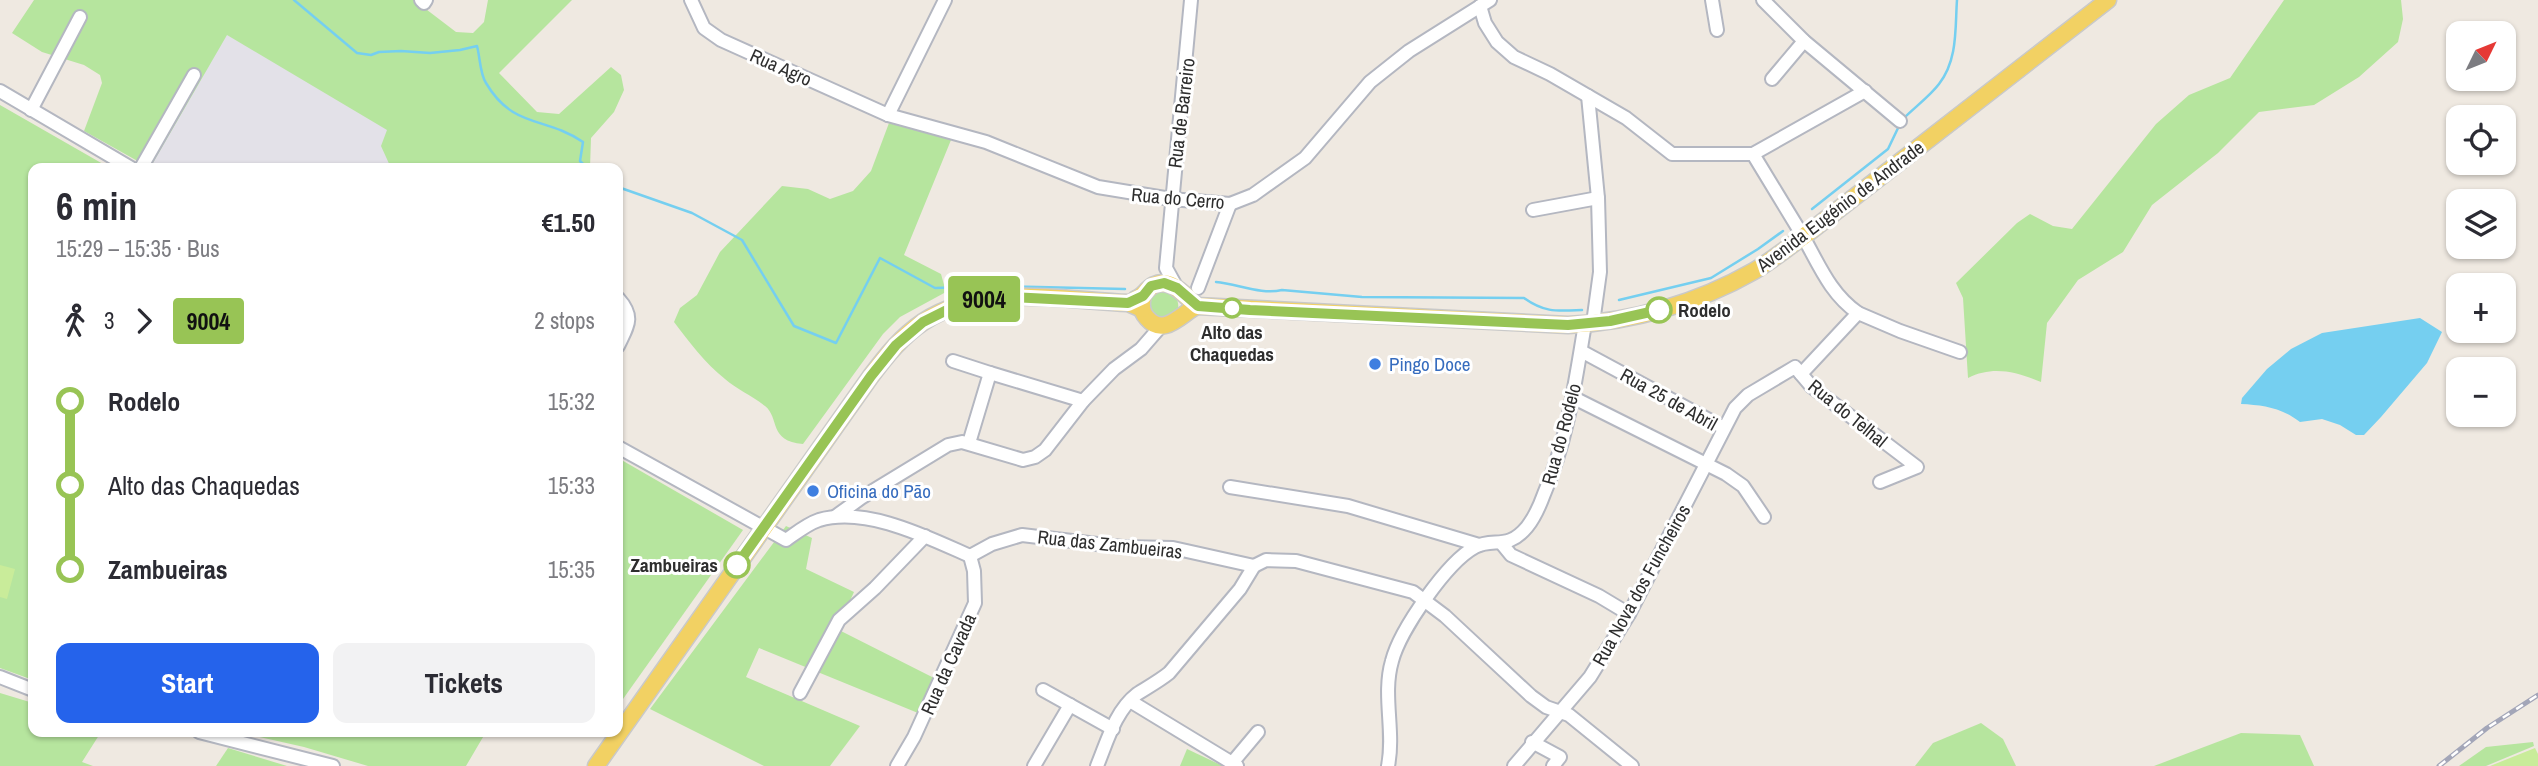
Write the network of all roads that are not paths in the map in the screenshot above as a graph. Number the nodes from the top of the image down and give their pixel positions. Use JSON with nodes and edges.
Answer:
{"nodes":[{"id":1,"x":691,"y":0,"type":"edge"},
{"id":2,"x":945,"y":0,"type":"edge"},
{"id":3,"x":1191,"y":0,"type":"edge"},
{"id":4,"x":1712,"y":0,"type":"edge"},
{"id":5,"x":1763,"y":0,"type":"edge"},
{"id":6,"x":2108,"y":0,"type":"edge"},
{"id":7,"x":1485,"y":3,"type":"edge"},
{"id":8,"x":80,"y":17,"type":"dead end"},
{"id":9,"x":1717,"y":30,"type":"dead end"},
{"id":10,"x":1804,"y":41,"type":"junction"},
{"id":11,"x":194,"y":75,"type":"dead end"},
{"id":12,"x":1772,"y":79,"type":"dead end"},
{"id":13,"x":0,"y":91,"type":"edge"},
{"id":14,"x":1865,"y":91,"type":"junction"},
{"id":15,"x":1588,"y":96,"type":"junction"},
{"id":16,"x":31,"y":110,"type":"junction"},
{"id":17,"x":888,"y":115,"type":"junction"},
{"id":18,"x":1900,"y":121,"type":"dead end"},
{"id":19,"x":1753,"y":154,"type":"junction"},
{"id":20,"x":122,"y":163,"type":"edge"},
{"id":21,"x":144,"y":163,"type":"edge"},
{"id":22,"x":1598,"y":198,"type":"junction"},
{"id":23,"x":1171,"y":199,"type":"junction"},
{"id":24,"x":1230,"y":205,"type":"junction"},
{"id":25,"x":1533,"y":210,"type":"dead end"},
{"id":26,"x":1803,"y":237,"type":"junction"},
{"id":27,"x":1166,"y":268,"type":"junction"},
{"id":28,"x":1198,"y":288,"type":"dead end"},
{"id":29,"x":1179,"y":290,"type":"junction"},
{"id":30,"x":623,"y":304,"type":"edge"},
{"id":31,"x":1146,"y":307,"type":"junction"},
{"id":32,"x":1190,"y":309,"type":"junction"},
{"id":33,"x":1858,"y":313,"type":"junction"},
{"id":34,"x":1589,"y":324,"type":"junction"},
{"id":35,"x":623,"y":336,"type":"edge"},
{"id":36,"x":1581,"y":351,"type":"junction"},
{"id":37,"x":1960,"y":352,"type":"dead end"},
{"id":38,"x":953,"y":361,"type":"dead end"},
{"id":39,"x":990,"y":373,"type":"junction"},
{"id":40,"x":1801,"y":374,"type":"junction"},
{"id":41,"x":1574,"y":398,"type":"junction"},
{"id":42,"x":1083,"y":401,"type":"junction"},
{"id":43,"x":1724,"y":428,"type":"junction"},
{"id":44,"x":969,"y":443,"type":"junction"},
{"id":45,"x":623,"y":450,"type":"edge"},
{"id":46,"x":1706,"y":463,"type":"junction"},
{"id":47,"x":1880,"y":482,"type":"dead end"},
{"id":48,"x":1230,"y":487,"type":"dead end"},
{"id":49,"x":836,"y":516,"type":"junction"},
{"id":50,"x":1763,"y":517,"type":"dead end"},
{"id":51,"x":763,"y":528,"type":"junction"},
{"id":52,"x":925,"y":536,"type":"junction"},
{"id":53,"x":1502,"y":544,"type":"junction"},
{"id":54,"x":1479,"y":545,"type":"junction"},
{"id":55,"x":970,"y":556,"type":"junction"},
{"id":56,"x":1254,"y":566,"type":"junction"},
{"id":57,"x":1426,"y":601,"type":"junction"},
{"id":58,"x":1629,"y":614,"type":"junction"},
{"id":59,"x":0,"y":677,"type":"edge"},
{"id":60,"x":28,"y":688,"type":"edge"},
{"id":61,"x":1043,"y":690,"type":"dead end"},
{"id":62,"x":800,"y":693,"type":"dead end"},
{"id":63,"x":1130,"y":701,"type":"junction"},
{"id":64,"x":1070,"y":705,"type":"junction"},
{"id":65,"x":1560,"y":712,"type":"junction"},
{"id":66,"x":623,"y":728,"type":"edge"},
{"id":67,"x":1112,"y":729,"type":"junction"},
{"id":68,"x":1258,"y":732,"type":"dead end"},
{"id":69,"x":219,"y":737,"type":"edge"},
{"id":70,"x":616,"y":737,"type":"edge"},
{"id":71,"x":1532,"y":742,"type":"junction"},
{"id":72,"x":1616,"y":760,"type":"edge"},
{"id":73,"x":1234,"y":764,"type":"edge"},
{"id":74,"x":333,"y":766,"type":"edge"},
{"id":75,"x":596,"y":766,"type":"edge"},
{"id":76,"x":897,"y":766,"type":"edge"},
{"id":77,"x":1034,"y":766,"type":"edge"},
{"id":78,"x":1097,"y":766,"type":"edge"},
{"id":79,"x":1388,"y":766,"type":"edge"},
{"id":80,"x":1514,"y":766,"type":"edge"},
{"id":81,"x":1553,"y":766,"type":"edge"},
{"id":82,"x":1632,"y":766,"type":"edge"}],
"edges":[{"from":1,"to":17,"type":"street","name":"Rua Agro"},
{"from":2,"to":17,"type":"street"},
{"from":3,"to":23,"type":"street","name":"Rua de Barreiro"},
{"from":4,"to":9,"type":"street"},
{"from":5,"to":10,"type":"street"},
{"from":6,"to":26,"type":"main road","name":"Avenida Eugénio de Andrade"},
{"from":7,"to":15,"type":"street"},
{"from":7,"to":24,"type":"street","name":"Rua do Cerro"},
{"from":8,"to":16,"type":"street"},
{"from":10,"to":12,"type":"street"},
{"from":10,"to":14,"type":"street"},
{"from":11,"to":21,"type":"street"},
{"from":13,"to":16,"type":"street"},
{"from":14,"to":18,"type":"street"},
{"from":14,"to":19,"type":"street"},
{"from":15,"to":19,"type":"street"},
{"from":15,"to":22,"type":"street","name":"Rua do Rodelo"},
{"from":16,"to":20,"type":"street"},
{"from":17,"to":23,"type":"street","name":"Rua do Cerro"},
{"from":19,"to":26,"type":"street"},
{"from":22,"to":25,"type":"street"},
{"from":22,"to":34,"type":"street","name":"Rua do Rodelo"},
{"from":23,"to":24,"type":"street","name":"Rua do Cerro"},
{"from":23,"to":27,"type":"street","name":"Rua de Barreiro"},
{"from":24,"to":28,"type":"street"},
{"from":26,"to":33,"type":"street"},
{"from":26,"to":34,"type":"main road","name":"Avenida Eugénio de Andrade"},
{"from":27,"to":29,"type":"street"},
{"from":27,"to":31,"type":"street"},
{"from":29,"to":31,"type":"main road"},
{"from":29,"to":32,"type":"main road"},
{"from":30,"to":35,"type":"street"},
{"from":31,"to":32,"type":"main road"},
{"from":31,"to":42,"type":"street"},
{"from":31,"to":51,"type":"main road"},
{"from":32,"to":34,"type":"main road","name":"Avenida Eugénio de Andrade"},
{"from":33,"to":37,"type":"street"},
{"from":33,"to":40,"type":"street","name":"Rua do Telhal"},
{"from":34,"to":36,"type":"street","name":"Rua do Rodelo"},
{"from":36,"to":41,"type":"street","name":"Rua do Rodelo"},
{"from":36,"to":43,"type":"street","name":"Rua 25 de Abril"},
{"from":38,"to":39,"type":"street"},
{"from":39,"to":42,"type":"street"},
{"from":39,"to":44,"type":"street"},
{"from":40,"to":43,"type":"street"},
{"from":40,"to":47,"type":"street","name":"Rua do Telhal"},
{"from":41,"to":46,"type":"street"},
{"from":41,"to":53,"type":"street","name":"Rua do Rodelo"},
{"from":42,"to":44,"type":"street"},
{"from":43,"to":46,"type":"street","name":"Rua 25 de Abril"},
{"from":44,"to":49,"type":"street"},
{"from":45,"to":51,"type":"street"},
{"from":46,"to":50,"type":"street"},
{"from":46,"to":58,"type":"street","name":"Rua Nova dos Funcheiros"},
{"from":48,"to":54,"type":"street"},
{"from":49,"to":51,"type":"street"},
{"from":49,"to":52,"type":"street"},
{"from":51,"to":66,"type":"main road"},
{"from":52,"to":55,"type":"street"},
{"from":52,"to":62,"type":"street"},
{"from":53,"to":54,"type":"street"},
{"from":53,"to":58,"type":"street"},
{"from":54,"to":57,"type":"street"},
{"from":55,"to":56,"type":"street","name":"Rua das Zambueiras"},
{"from":55,"to":76,"type":"street","name":"Rua da Cavada"},
{"from":56,"to":57,"type":"street","name":"Rua das Zambueiras"},
{"from":56,"to":63,"type":"street"},
{"from":57,"to":65,"type":"street","name":"Rua das Zambueiras"},
{"from":57,"to":79,"type":"street"},
{"from":58,"to":65,"type":"street","name":"Rua Nova dos Funcheiros"},
{"from":59,"to":60,"type":"street"},
{"from":61,"to":64,"type":"street"},
{"from":63,"to":67,"type":"street"},
{"from":63,"to":73,"type":"street"},
{"from":64,"to":67,"type":"street"},
{"from":64,"to":77,"type":"street"},
{"from":65,"to":71,"type":"street","name":"Rua Nova dos Funcheiros"},
{"from":65,"to":72,"type":"street","name":"Rua das Zambueiras"},
{"from":67,"to":78,"type":"street"},
{"from":68,"to":73,"type":"street"},
{"from":69,"to":74,"type":"street"},
{"from":70,"to":75,"type":"main road"},
{"from":71,"to":80,"type":"street","name":"Rua Nova dos Funcheiros"},
{"from":71,"to":81,"type":"street"},
{"from":72,"to":82,"type":"street","name":"Rua das Zambueiras"}]}
